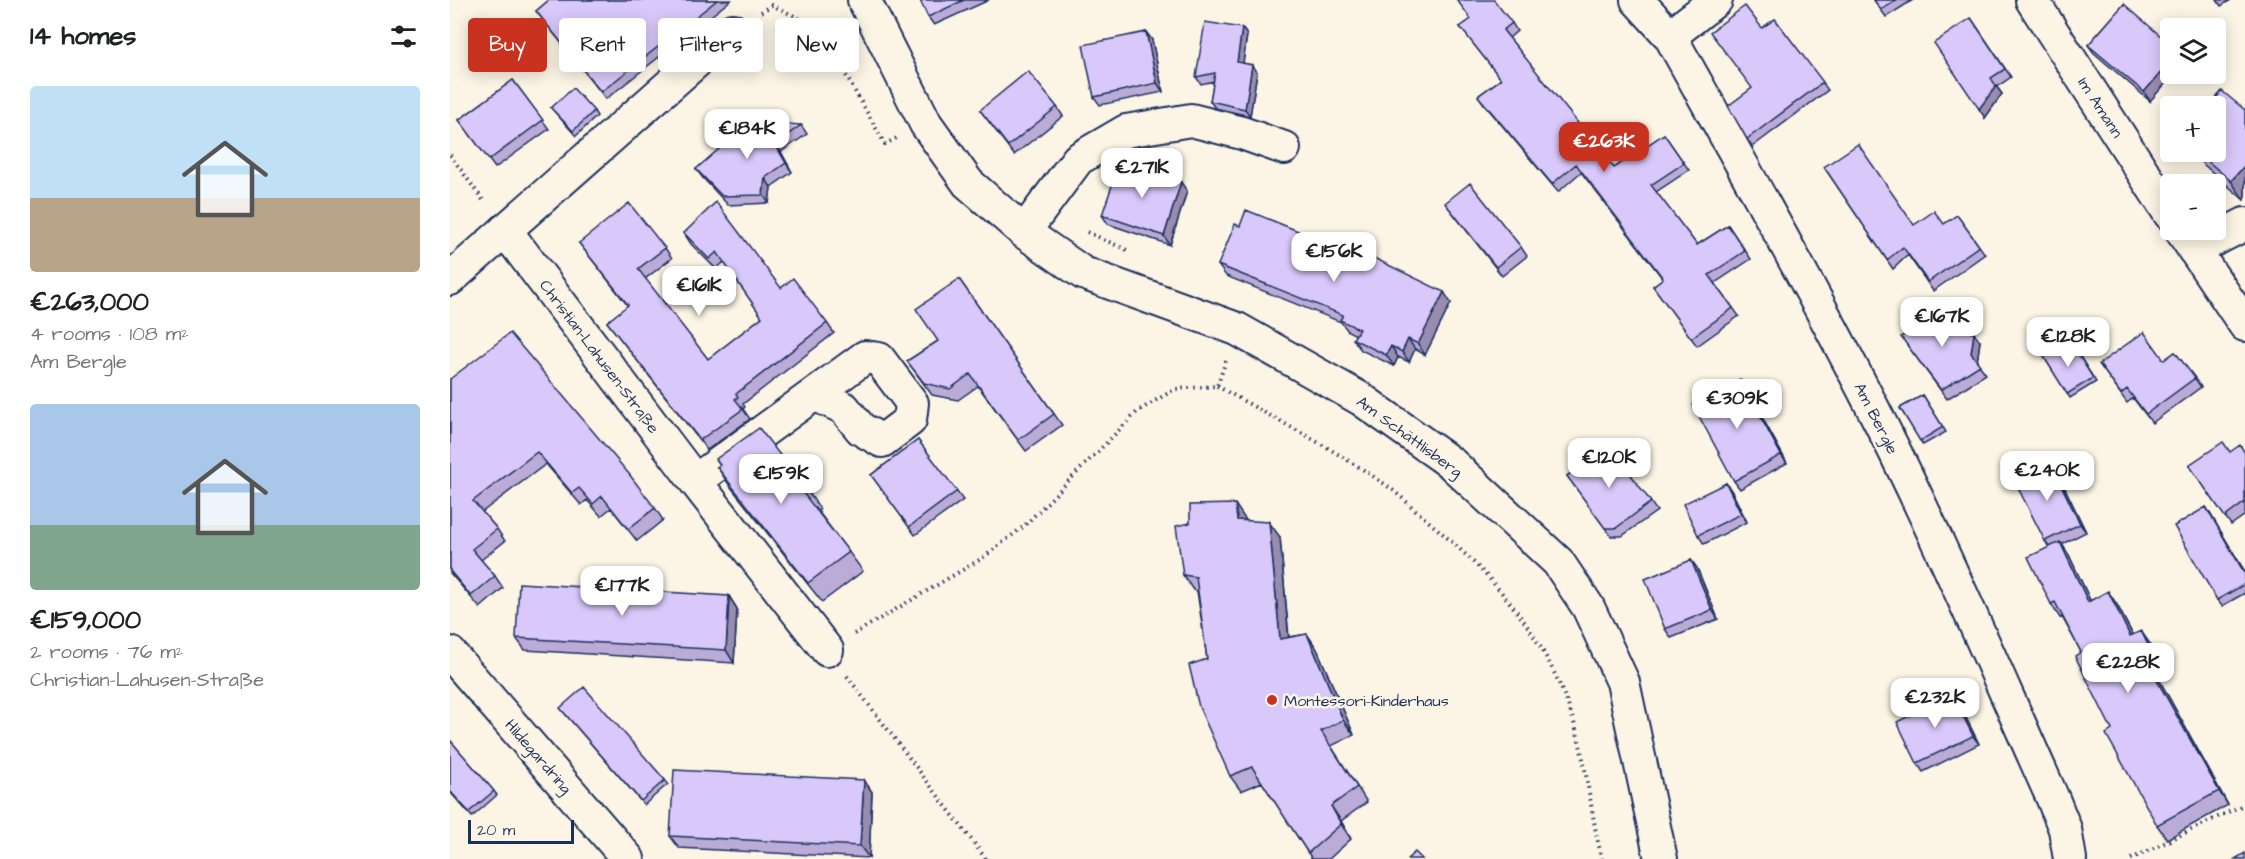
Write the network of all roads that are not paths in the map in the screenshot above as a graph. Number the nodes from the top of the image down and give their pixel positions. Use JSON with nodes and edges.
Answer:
{"nodes":[{"id":1,"x":864,"y":0,"type":"edge"},
{"id":2,"x":1637,"y":0,"type":"edge"},
{"id":3,"x":1716,"y":0,"type":"edge"},
{"id":4,"x":2031,"y":0,"type":"edge"},
{"id":5,"x":1670,"y":36,"type":"junction"},
{"id":6,"x":684,"y":72,"type":"edge"},
{"id":7,"x":1284,"y":148,"type":"dead end"},
{"id":8,"x":2160,"y":199,"type":"edge"},
{"id":9,"x":2245,"y":224,"type":"edge"},
{"id":10,"x":2226,"y":229,"type":"edge"},
{"id":11,"x":505,"y":230,"type":"junction"},
{"id":12,"x":1024,"y":232,"type":"junction"},
{"id":13,"x":2187,"y":240,"type":"edge"},
{"id":14,"x":450,"y":279,"type":"edge"},
{"id":15,"x":2245,"y":325,"type":"edge"},
{"id":16,"x":816,"y":394,"type":"dead end"},
{"id":17,"x":695,"y":481,"type":"junction"},
{"id":18,"x":827,"y":650,"type":"road end"},
{"id":19,"x":450,"y":653,"type":"edge"},
{"id":20,"x":628,"y":859,"type":"edge"},
{"id":21,"x":1661,"y":859,"type":"edge"},
{"id":22,"x":2070,"y":859,"type":"edge"}],
"edges":[{"from":1,"to":12,"type":"street","name":"Am Schättlisberg"},
{"from":2,"to":5,"type":"street","name":"Am Bergle"},
{"from":3,"to":5,"type":"street"},
{"from":4,"to":8,"type":"street","name":"Im Amann"},
{"from":5,"to":22,"type":"street","name":"Am Bergle"},
{"from":6,"to":11,"type":"street"},
{"from":7,"to":12,"type":"street"},
{"from":9,"to":10,"type":"street"},
{"from":11,"to":14,"type":"street"},
{"from":11,"to":17,"type":"street","name":"Christian-Lahusen-Straße"},
{"from":12,"to":21,"type":"street","name":"Am Schättlisberg"},
{"from":13,"to":15,"type":"street"},
{"from":16,"to":17,"type":"street"},
{"from":17,"to":18,"type":"street","name":"Christian-Lahusen-Straße"},
{"from":19,"to":20,"type":"street","name":"Hildegardring"}]}
